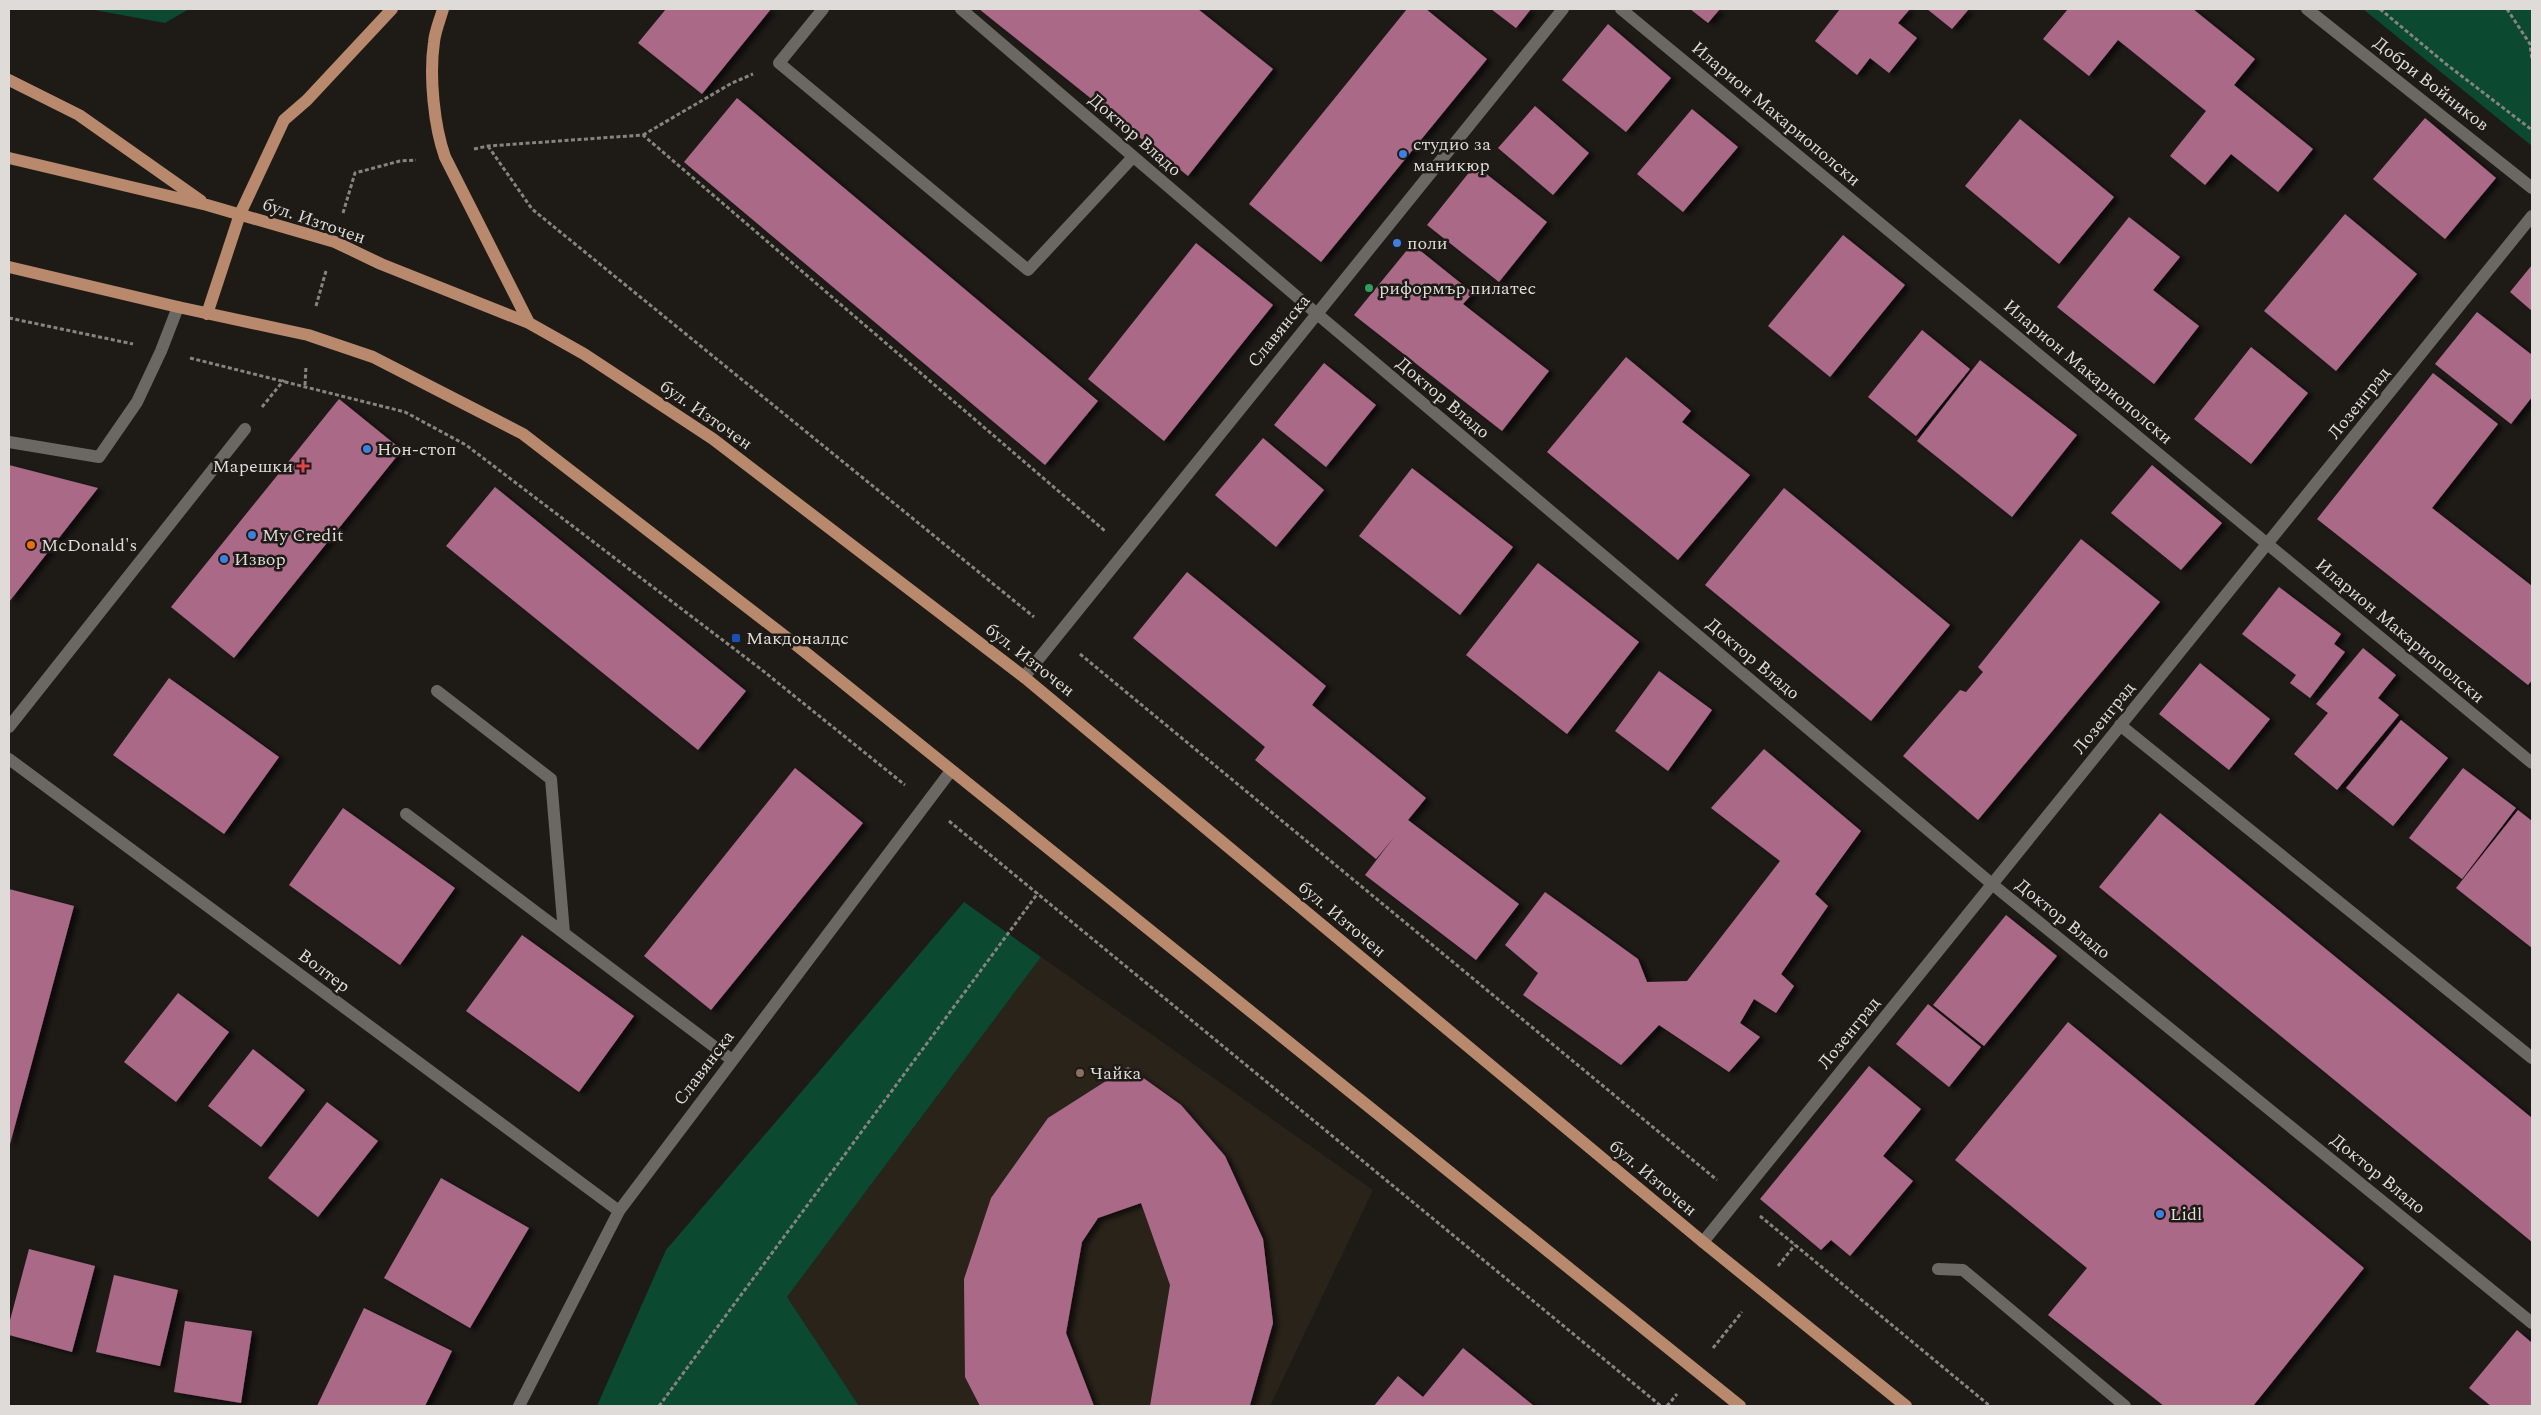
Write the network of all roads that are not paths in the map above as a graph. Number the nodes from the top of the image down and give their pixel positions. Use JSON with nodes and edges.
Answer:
{"nodes":[{"id":1,"x":392,"y":9,"type":"edge"},
{"id":2,"x":443,"y":9,"type":"edge"},
{"id":3,"x":823,"y":9,"type":"edge"},
{"id":4,"x":961,"y":9,"type":"edge"},
{"id":5,"x":1563,"y":9,"type":"edge"},
{"id":6,"x":1621,"y":9,"type":"edge"},
{"id":7,"x":2307,"y":9,"type":"edge"},
{"id":8,"x":9,"y":80,"type":"edge"},
{"id":9,"x":1133,"y":157,"type":"junction"},
{"id":10,"x":9,"y":158,"type":"edge"},
{"id":11,"x":2532,"y":188,"type":"edge"},
{"id":12,"x":207,"y":205,"type":"junction"},
{"id":13,"x":240,"y":214,"type":"junction"},
{"id":14,"x":2532,"y":216,"type":"edge"},
{"id":15,"x":9,"y":267,"type":"edge"},
{"id":16,"x":178,"y":307,"type":"junction"},
{"id":17,"x":1316,"y":313,"type":"junction"},
{"id":18,"x":208,"y":314,"type":"junction"},
{"id":19,"x":528,"y":323,"type":"junction"},
{"id":20,"x":245,"y":430,"type":"dead end"},
{"id":21,"x":9,"y":442,"type":"edge"},
{"id":22,"x":2267,"y":544,"type":"junction"},
{"id":23,"x":1024,"y":677,"type":"junction"},
{"id":24,"x":437,"y":691,"type":"dead end"},
{"id":25,"x":2120,"y":726,"type":"junction"},
{"id":26,"x":9,"y":727,"type":"edge"},
{"id":27,"x":9,"y":759,"type":"edge"},
{"id":28,"x":2532,"y":763,"type":"edge"},
{"id":29,"x":950,"y":772,"type":"junction"},
{"id":30,"x":406,"y":814,"type":"dead end"},
{"id":31,"x":1992,"y":884,"type":"junction"},
{"id":32,"x":564,"y":932,"type":"junction"},
{"id":33,"x":2532,"y":1058,"type":"edge"},
{"id":34,"x":732,"y":1060,"type":"junction"},
{"id":35,"x":619,"y":1211,"type":"junction"},
{"id":36,"x":1703,"y":1242,"type":"junction"},
{"id":37,"x":1938,"y":1269,"type":"dead end"},
{"id":38,"x":2532,"y":1323,"type":"edge"},
{"id":39,"x":519,"y":1406,"type":"edge"},
{"id":40,"x":1740,"y":1406,"type":"edge"},
{"id":41,"x":1906,"y":1406,"type":"edge"},
{"id":42,"x":2125,"y":1406,"type":"edge"}],
"edges":[{"from":1,"to":13,"type":"main road"},
{"from":2,"to":19,"type":"main road"},
{"from":3,"to":9,"type":"street"},
{"from":4,"to":9,"type":"street","name":"Доктор Владо"},
{"from":5,"to":17,"type":"street","name":"Славянска"},
{"from":6,"to":22,"type":"street","name":"Иларион Макариополски"},
{"from":7,"to":11,"type":"street","name":"Добри Войников"},
{"from":8,"to":12,"type":"main road"},
{"from":9,"to":17,"type":"street","name":"Доктор Владо"},
{"from":10,"to":12,"type":"main road","name":"бул. Източен"},
{"from":12,"to":13,"type":"main road","name":"бул. Източен"},
{"from":13,"to":18,"type":"main road"},
{"from":13,"to":19,"type":"main road","name":"бул. Източен"},
{"from":14,"to":22,"type":"street","name":"Лозенград"},
{"from":15,"to":16,"type":"main road"},
{"from":16,"to":18,"type":"main road"},
{"from":16,"to":21,"type":"street"},
{"from":17,"to":23,"type":"street","name":"Славянска"},
{"from":17,"to":31,"type":"street","name":"Доктор Владо"},
{"from":18,"to":29,"type":"main road"},
{"from":19,"to":23,"type":"main road","name":"бул. Източен"},
{"from":20,"to":26,"type":"street"},
{"from":22,"to":25,"type":"street","name":"Лозенград"},
{"from":22,"to":28,"type":"street","name":"Иларион Макариополски"},
{"from":23,"to":36,"type":"main road","name":"бул. Източен"},
{"from":24,"to":32,"type":"street"},
{"from":25,"to":31,"type":"street","name":"Лозенград"},
{"from":25,"to":33,"type":"street"},
{"from":27,"to":35,"type":"street","name":"Волтер"},
{"from":29,"to":34,"type":"street","name":"Славянска"},
{"from":29,"to":40,"type":"main road"},
{"from":30,"to":32,"type":"street"},
{"from":31,"to":36,"type":"street","name":"Лозенград"},
{"from":31,"to":38,"type":"street","name":"Доктор Владо"},
{"from":32,"to":34,"type":"street"},
{"from":34,"to":35,"type":"street","name":"Славянска"},
{"from":35,"to":39,"type":"street","name":"Славянска"},
{"from":36,"to":41,"type":"main road","name":"бул. Източен"},
{"from":37,"to":42,"type":"street"}]}
